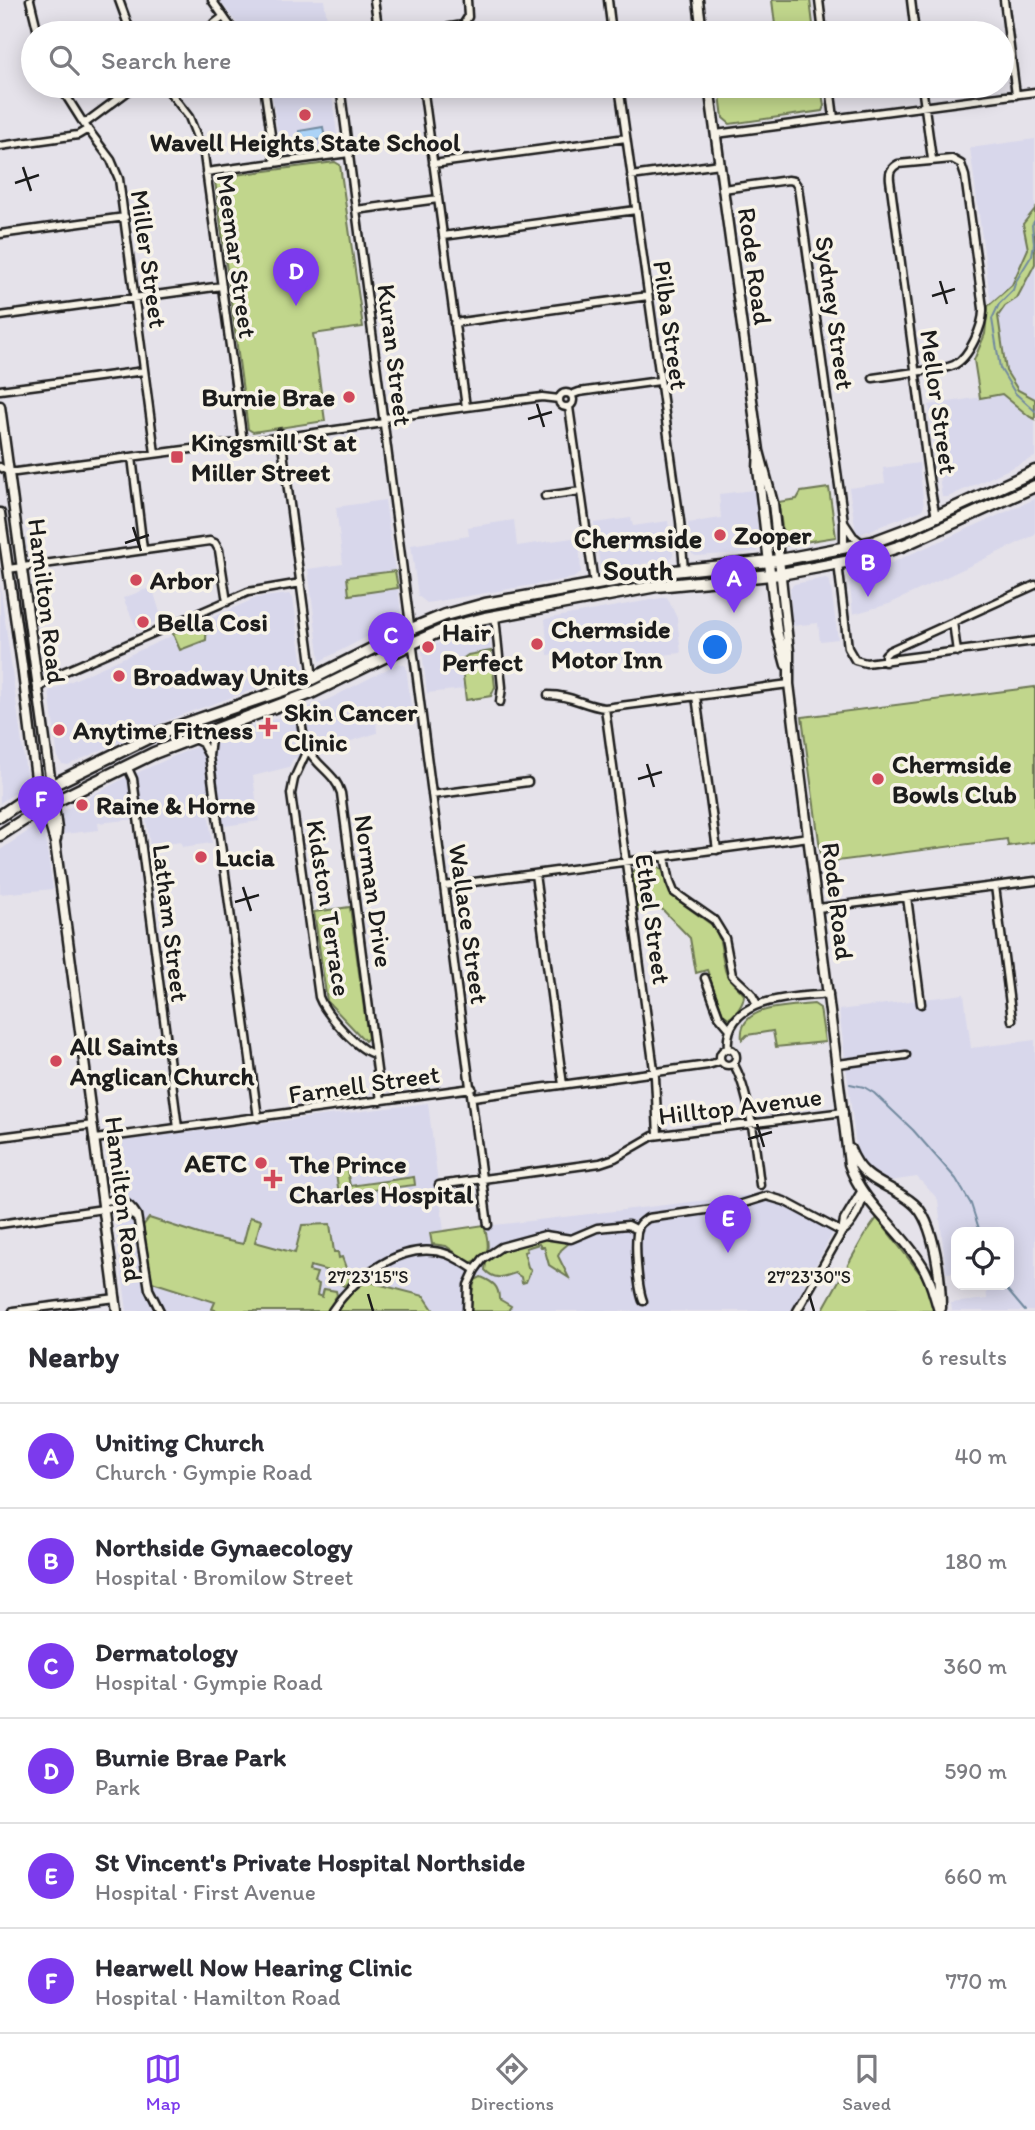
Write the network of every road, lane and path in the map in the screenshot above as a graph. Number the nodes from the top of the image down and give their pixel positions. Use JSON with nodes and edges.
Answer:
{"nodes":[{"id":1,"x":30,"y":0,"type":"edge"},
{"id":2,"x":119,"y":0,"type":"edge"},
{"id":3,"x":212,"y":0,"type":"edge"},
{"id":4,"x":374,"y":0,"type":"edge"},
{"id":5,"x":467,"y":0,"type":"edge"},
{"id":6,"x":608,"y":0,"type":"edge"},
{"id":7,"x":698,"y":0,"type":"edge"},
{"id":8,"x":819,"y":0,"type":"edge"},
{"id":9,"x":911,"y":0,"type":"edge"},
{"id":10,"x":1004,"y":0,"type":"edge"},
{"id":11,"x":223,"y":17,"type":"junction"},
{"id":12,"x":33,"y":21,"type":"edge"},
{"id":13,"x":127,"y":21,"type":"edge"},
{"id":14,"x":218,"y":21,"type":"edge"},
{"id":15,"x":226,"y":21,"type":"edge"},
{"id":16,"x":377,"y":21,"type":"edge"},
{"id":17,"x":466,"y":21,"type":"edge"},
{"id":18,"x":611,"y":21,"type":"edge"},
{"id":19,"x":701,"y":21,"type":"edge"},
{"id":20,"x":822,"y":21,"type":"edge"},
{"id":21,"x":914,"y":21,"type":"edge"},
{"id":22,"x":1007,"y":21,"type":"edge"},
{"id":23,"x":1014,"y":78,"type":"edge"},
{"id":24,"x":1035,"y":92,"type":"edge"},
{"id":25,"x":1016,"y":94,"type":"joint"},
{"id":26,"x":68,"y":98,"type":"edge"},
{"id":27,"x":121,"y":98,"type":"edge"},
{"id":28,"x":174,"y":98,"type":"edge"},
{"id":29,"x":266,"y":98,"type":"edge"},
{"id":30,"x":342,"y":98,"type":"edge"},
{"id":31,"x":425,"y":98,"type":"edge"},
{"id":32,"x":621,"y":98,"type":"edge"},
{"id":33,"x":711,"y":98,"type":"edge"},
{"id":34,"x":832,"y":98,"type":"edge"},
{"id":35,"x":924,"y":98,"type":"edge"},
{"id":36,"x":988,"y":98,"type":"edge"},
{"id":37,"x":925,"y":107,"type":"junction"},
{"id":38,"x":834,"y":118,"type":"junction"},
{"id":39,"x":86,"y":127,"type":"junction"},
{"id":40,"x":716,"y":134,"type":"junction"},
{"id":41,"x":626,"y":138,"type":"junction"},
{"id":42,"x":0,"y":146,"type":"edge"},
{"id":43,"x":349,"y":153,"type":"junction"},
{"id":44,"x":932,"y":159,"type":"junction"},
{"id":45,"x":275,"y":163,"type":"junction"},
{"id":46,"x":433,"y":164,"type":"junction"},
{"id":47,"x":720,"y":164,"type":"junction"},
{"id":48,"x":206,"y":172,"type":"junction"},
{"id":49,"x":631,"y":176,"type":"junction"},
{"id":50,"x":723,"y":189,"type":"junction"},
{"id":51,"x":438,"y":199,"type":"junction"},
{"id":52,"x":636,"y":209,"type":"junction"},
{"id":53,"x":356,"y":210,"type":"junction"},
{"id":54,"x":125,"y":217,"type":"junction"},
{"id":55,"x":0,"y":234,"type":"edge"},
{"id":56,"x":443,"y":236,"type":"junction"},
{"id":57,"x":222,"y":286,"type":"junction"},
{"id":58,"x":648,"y":296,"type":"junction"},
{"id":59,"x":135,"y":297,"type":"junction"},
{"id":60,"x":0,"y":316,"type":"edge"},
{"id":61,"x":454,"y":323,"type":"junction"},
{"id":62,"x":144,"y":371,"type":"junction"},
{"id":63,"x":915,"y":372,"type":"junction"},
{"id":64,"x":873,"y":378,"type":"dead end"},
{"id":65,"x":659,"y":381,"type":"junction"},
{"id":66,"x":0,"y":390,"type":"edge"},
{"id":67,"x":571,"y":395,"type":"junction"},
{"id":68,"x":559,"y":399,"type":"junction"},
{"id":69,"x":0,"y":407,"type":"edge"},
{"id":70,"x":466,"y":407,"type":"junction"},
{"id":71,"x":569,"y":407,"type":"junction"},
{"id":72,"x":384,"y":421,"type":"junction"},
{"id":73,"x":287,"y":437,"type":"junction"},
{"id":74,"x":276,"y":438,"type":"junction"},
{"id":75,"x":243,"y":442,"type":"junction"},
{"id":76,"x":282,"y":444,"type":"junction"},
{"id":77,"x":155,"y":453,"type":"junction"},
{"id":78,"x":132,"y":457,"type":"junction"},
{"id":79,"x":0,"y":467,"type":"edge"},
{"id":80,"x":1035,"y":471,"type":"edge"},
{"id":81,"x":9,"y":472,"type":"junction"},
{"id":82,"x":1035,"y":486,"type":"edge"},
{"id":83,"x":581,"y":491,"type":"junction"},
{"id":84,"x":545,"y":496,"type":"dead end"},
{"id":85,"x":0,"y":513,"type":"edge"},
{"id":86,"x":936,"y":516,"type":"junction"},
{"id":87,"x":844,"y":522,"type":"junction"},
{"id":88,"x":863,"y":544,"type":"junction"},
{"id":89,"x":844,"y":548,"type":"junction"},
{"id":90,"x":144,"y":549,"type":"junction"},
{"id":91,"x":775,"y":561,"type":"junction"},
{"id":92,"x":838,"y":563,"type":"junction"},
{"id":93,"x":21,"y":566,"type":"junction"},
{"id":94,"x":8,"y":569,"type":"junction"},
{"id":95,"x":684,"y":570,"type":"junction"},
{"id":96,"x":776,"y":574,"type":"junction"},
{"id":97,"x":301,"y":583,"type":"junction"},
{"id":98,"x":594,"y":584,"type":"junction"},
{"id":99,"x":1035,"y":585,"type":"edge"},
{"id":100,"x":227,"y":602,"type":"junction"},
{"id":101,"x":495,"y":616,"type":"junction"},
{"id":102,"x":953,"y":622,"type":"junction"},
{"id":103,"x":411,"y":629,"type":"junction"},
{"id":104,"x":1035,"y":641,"type":"edge"},
{"id":105,"x":413,"y":643,"type":"junction"},
{"id":106,"x":957,"y":652,"type":"junction"},
{"id":107,"x":885,"y":662,"type":"junction"},
{"id":108,"x":35,"y":671,"type":"junction"},
{"id":109,"x":54,"y":676,"type":"junction"},
{"id":110,"x":313,"y":678,"type":"junction"},
{"id":111,"x":789,"y":684,"type":"junction"},
{"id":112,"x":37,"y":690,"type":"junction"},
{"id":113,"x":548,"y":695,"type":"dead end"},
{"id":114,"x":696,"y":696,"type":"junction"},
{"id":115,"x":295,"y":700,"type":"junction"},
{"id":116,"x":500,"y":702,"type":"dead end"},
{"id":117,"x":606,"y":708,"type":"junction"},
{"id":118,"x":212,"y":730,"type":"junction"},
{"id":119,"x":191,"y":738,"type":"junction"},
{"id":120,"x":308,"y":748,"type":"junction"},
{"id":121,"x":209,"y":756,"type":"junction"},
{"id":122,"x":127,"y":765,"type":"junction"},
{"id":123,"x":528,"y":782,"type":"dead end"},
{"id":124,"x":50,"y":785,"type":"junction"},
{"id":125,"x":39,"y":791,"type":"junction"},
{"id":126,"x":432,"y":795,"type":"junction"},
{"id":127,"x":48,"y":805,"type":"junction"},
{"id":128,"x":0,"y":816,"type":"edge"},
{"id":129,"x":0,"y":835,"type":"edge"},
{"id":130,"x":809,"y":837,"type":"junction"},
{"id":131,"x":717,"y":850,"type":"junction"},
{"id":132,"x":666,"y":857,"type":"junction"},
{"id":133,"x":626,"y":862,"type":"junction"},
{"id":134,"x":535,"y":874,"type":"junction"},
{"id":135,"x":1035,"y":881,"type":"edge"},
{"id":136,"x":444,"y":886,"type":"junction"},
{"id":137,"x":995,"y":886,"type":"junction"},
{"id":138,"x":907,"y":897,"type":"junction"},
{"id":139,"x":818,"y":908,"type":"junction"},
{"id":140,"x":705,"y":978,"type":"dead end"},
{"id":141,"x":829,"y":994,"type":"junction"},
{"id":142,"x":757,"y":1004,"type":"junction"},
{"id":143,"x":921,"y":1004,"type":"dead end"},
{"id":144,"x":1012,"y":1020,"type":"dead end"},
{"id":145,"x":730,"y":1029,"type":"junction"},
{"id":146,"x":727,"y":1049,"type":"junction"},
{"id":147,"x":375,"y":1054,"type":"junction"},
{"id":148,"x":906,"y":1055,"type":"dead end"},
{"id":149,"x":720,"y":1061,"type":"junction"},
{"id":150,"x":733,"y":1063,"type":"junction"},
{"id":151,"x":838,"y":1064,"type":"junction"},
{"id":152,"x":655,"y":1073,"type":"junction"},
{"id":153,"x":563,"y":1085,"type":"junction"},
{"id":154,"x":471,"y":1088,"type":"junction"},
{"id":155,"x":473,"y":1097,"type":"junction"},
{"id":156,"x":381,"y":1101,"type":"junction"},
{"id":157,"x":844,"y":1112,"type":"junction"},
{"id":158,"x":258,"y":1118,"type":"junction"},
{"id":159,"x":93,"y":1125,"type":"junction"},
{"id":160,"x":751,"y":1125,"type":"junction"},
{"id":161,"x":178,"y":1128,"type":"junction"},
{"id":162,"x":658,"y":1135,"type":"junction"},
{"id":163,"x":0,"y":1137,"type":"edge"},
{"id":164,"x":95,"y":1139,"type":"junction"},
{"id":165,"x":847,"y":1140,"type":"junction"},
{"id":166,"x":854,"y":1158,"type":"junction"},
{"id":167,"x":483,"y":1179,"type":"junction"},
{"id":168,"x":439,"y":1185,"type":"dead end"},
{"id":169,"x":760,"y":1185,"type":"dead end"},
{"id":170,"x":889,"y":1188,"type":"junction"},
{"id":171,"x":865,"y":1191,"type":"junction"},
{"id":172,"x":104,"y":1206,"type":"junction"},
{"id":173,"x":875,"y":1206,"type":"junction"},
{"id":174,"x":859,"y":1210,"type":"junction"},
{"id":175,"x":0,"y":1224,"type":"edge"},
{"id":176,"x":488,"y":1225,"type":"dead end"},
{"id":177,"x":638,"y":1230,"type":"junction"},
{"id":178,"x":842,"y":1232,"type":"junction"},
{"id":179,"x":475,"y":1270,"type":"junction"},
{"id":180,"x":116,"y":1298,"type":"junction"},
{"id":181,"x":643,"y":1301,"type":"dead end"},
{"id":182,"x":13,"y":1311,"type":"edge"},
{"id":183,"x":117,"y":1311,"type":"edge"},
{"id":184,"x":160,"y":1311,"type":"edge"},
{"id":185,"x":331,"y":1311,"type":"edge"},
{"id":186,"x":467,"y":1311,"type":"edge"},
{"id":187,"x":797,"y":1311,"type":"edge"},
{"id":188,"x":940,"y":1311,"type":"edge"}],
"edges":[{"from":1,"to":12,"type":"street"},
{"from":2,"to":13,"type":"street"},
{"from":3,"to":11,"type":"street"},
{"from":4,"to":16,"type":"street"},
{"from":5,"to":17,"type":"street"},
{"from":6,"to":18,"type":"street"},
{"from":7,"to":19,"type":"main road"},
{"from":8,"to":20,"type":"street"},
{"from":9,"to":21,"type":"street"},
{"from":10,"to":22,"type":"street"},
{"from":11,"to":14,"type":"street"},
{"from":11,"to":15,"type":"street"},
{"from":23,"to":25,"type":"street"},
{"from":24,"to":25,"type":"street"},
{"from":26,"to":39,"type":"street","name":"Miller Street"},
{"from":27,"to":39,"type":"street"},
{"from":28,"to":48,"type":"street","name":"Meemar Street"},
{"from":29,"to":45,"type":"street"},
{"from":30,"to":43,"type":"street","name":"Kuran Street"},
{"from":31,"to":46,"type":"street"},
{"from":32,"to":41,"type":"street","name":"Pilba Street"},
{"from":33,"to":40,"type":"main road","name":"Rode Road"},
{"from":34,"to":38,"type":"street"},
{"from":35,"to":37,"type":"street"},
{"from":36,"to":37,"type":"street"},
{"from":37,"to":38,"type":"street"},
{"from":37,"to":44,"type":"street"},
{"from":38,"to":40,"type":"street"},
{"from":39,"to":42,"type":"street"},
{"from":39,"to":54,"type":"street","name":"Miller Street"},
{"from":40,"to":47,"type":"main road","name":"Rode Road"},
{"from":41,"to":46,"type":"street"},
{"from":41,"to":49,"type":"street","name":"Pilba Street"},
{"from":43,"to":45,"type":"street"},
{"from":43,"to":53,"type":"street","name":"Kuran Street"},
{"from":44,"to":63,"type":"street","name":"Mellor Street"},
{"from":44,"to":63,"type":"street"},
{"from":45,"to":48,"type":"street"},
{"from":46,"to":51,"type":"street"},
{"from":47,"to":49,"type":"street"},
{"from":47,"to":50,"type":"main road","name":"Rode Road"},
{"from":48,"to":57,"type":"street","name":"Meemar Street"},
{"from":49,"to":52,"type":"street","name":"Pilba Street"},
{"from":50,"to":87,"type":"street","name":"Sydney Street"},
{"from":50,"to":91,"type":"main road","name":"Rode Road"},
{"from":51,"to":53,"type":"street"},
{"from":51,"to":56,"type":"street"},
{"from":52,"to":56,"type":"street"},
{"from":52,"to":58,"type":"street","name":"Pilba Street"},
{"from":53,"to":72,"type":"street","name":"Kuran Street"},
{"from":54,"to":55,"type":"street"},
{"from":54,"to":59,"type":"street","name":"Miller Street"},
{"from":56,"to":61,"type":"street"},
{"from":57,"to":59,"type":"street"},
{"from":57,"to":75,"type":"street","name":"Meemar Street"},
{"from":58,"to":61,"type":"street"},
{"from":58,"to":65,"type":"street","name":"Pilba Street"},
{"from":59,"to":60,"type":"street"},
{"from":59,"to":62,"type":"street","name":"Miller Street"},
{"from":61,"to":70,"type":"street"},
{"from":62,"to":66,"type":"street"},
{"from":62,"to":77,"type":"street","name":"Miller Street"},
{"from":63,"to":64,"type":"street"},
{"from":63,"to":86,"type":"street","name":"Mellor Street"},
{"from":65,"to":67,"type":"street"},
{"from":65,"to":95,"type":"street","name":"Pilba Street"},
{"from":67,"to":68,"type":"street"},
{"from":67,"to":71,"type":"street"},
{"from":68,"to":70,"type":"street"},
{"from":68,"to":71,"type":"street"},
{"from":69,"to":81,"type":"main road","name":"Hamilton Road"},
{"from":70,"to":72,"type":"street"},
{"from":71,"to":83,"type":"street"},
{"from":72,"to":73,"type":"street"},
{"from":72,"to":103,"type":"street","name":"Kuran Street"},
{"from":73,"to":74,"type":"street"},
{"from":73,"to":76,"type":"street"},
{"from":74,"to":75,"type":"street"},
{"from":74,"to":76,"type":"street"},
{"from":75,"to":77,"type":"street"},
{"from":76,"to":97,"type":"street"},
{"from":77,"to":78,"type":"street"},
{"from":78,"to":81,"type":"street"},
{"from":78,"to":90,"type":"street"},
{"from":79,"to":81,"type":"street"},
{"from":80,"to":86,"type":"highway"},
{"from":81,"to":93,"type":"main road","name":"Hamilton Road"},
{"from":82,"to":92,"type":"highway"},
{"from":83,"to":84,"type":"street"},
{"from":83,"to":98,"type":"street"},
{"from":85,"to":94,"type":"main road","name":"Hamilton Road"},
{"from":86,"to":88,"type":"highway"},
{"from":87,"to":88,"type":"street"},
{"from":87,"to":89,"type":"street","name":"Sydney Street"},
{"from":88,"to":89,"type":"highway"},
{"from":89,"to":91,"type":"highway"},
{"from":90,"to":93,"type":"street"},
{"from":90,"to":100,"type":"street"},
{"from":91,"to":95,"type":"highway"},
{"from":91,"to":96,"type":"main road","name":"Rode Road"},
{"from":92,"to":96,"type":"highway"},
{"from":92,"to":107,"type":"street"},
{"from":93,"to":94,"type":"street"},
{"from":93,"to":108,"type":"main road","name":"Hamilton Road"},
{"from":94,"to":125,"type":"main road","name":"Hamilton Road"},
{"from":95,"to":98,"type":"highway"},
{"from":96,"to":101,"type":"highway"},
{"from":96,"to":111,"type":"main road","name":"Rode Road"},
{"from":97,"to":100,"type":"street"},
{"from":97,"to":110,"type":"street"},
{"from":98,"to":103,"type":"highway"},
{"from":99,"to":102,"type":"street"},
{"from":100,"to":109,"type":"street"},
{"from":101,"to":105,"type":"highway"},
{"from":101,"to":116,"type":"street"},
{"from":102,"to":106,"type":"street"},
{"from":102,"to":107,"type":"street"},
{"from":103,"to":105,"type":"street","name":"Wallace Street"},
{"from":103,"to":110,"type":"highway"},
{"from":104,"to":106,"type":"street"},
{"from":105,"to":115,"type":"highway"},
{"from":105,"to":126,"type":"street","name":"Wallace Street"},
{"from":106,"to":107,"type":"street"},
{"from":108,"to":109,"type":"street"},
{"from":108,"to":112,"type":"main road","name":"Hamilton Road"},
{"from":109,"to":112,"type":"street"},
{"from":110,"to":124,"type":"highway"},
{"from":111,"to":114,"type":"street"},
{"from":111,"to":130,"type":"main road","name":"Rode Road"},
{"from":112,"to":124,"type":"main road","name":"Hamilton Road"},
{"from":113,"to":117,"type":"street"},
{"from":114,"to":117,"type":"street"},
{"from":114,"to":131,"type":"street"},
{"from":115,"to":118,"type":"highway"},
{"from":115,"to":120,"type":"street","name":"Norman Drive"},
{"from":117,"to":133,"type":"street","name":"Ethel Street"},
{"from":118,"to":119,"type":"highway"},
{"from":118,"to":121,"type":"street"},
{"from":119,"to":121,"type":"street"},
{"from":119,"to":122,"type":"highway"},
{"from":120,"to":147,"type":"street","name":"Norman Drive"},
{"from":120,"to":147,"type":"street","name":"Kidston Terrace"},
{"from":121,"to":158,"type":"street"},
{"from":122,"to":127,"type":"highway"},
{"from":122,"to":161,"type":"street","name":"Latham Street"},
{"from":123,"to":126,"type":"street"},
{"from":124,"to":125,"type":"highway"},
{"from":124,"to":127,"type":"main road","name":"Hamilton Road"},
{"from":125,"to":127,"type":"main road","name":"Hamilton Road"},
{"from":125,"to":128,"type":"highway"},
{"from":126,"to":136,"type":"street","name":"Wallace Street"},
{"from":127,"to":129,"type":"highway"},
{"from":127,"to":159,"type":"main road","name":"Hamilton Road"},
{"from":130,"to":131,"type":"street"},
{"from":130,"to":139,"type":"main road","name":"Rode Road"},
{"from":131,"to":132,"type":"street"},
{"from":132,"to":133,"type":"street"},
{"from":132,"to":142,"type":"street"},
{"from":133,"to":134,"type":"street"},
{"from":133,"to":152,"type":"street","name":"Ethel Street"},
{"from":134,"to":136,"type":"street"},
{"from":134,"to":153,"type":"street"},
{"from":135,"to":137,"type":"street"},
{"from":136,"to":154,"type":"street","name":"Wallace Street"},
{"from":137,"to":138,"type":"street"},
{"from":137,"to":144,"type":"street"},
{"from":138,"to":139,"type":"street"},
{"from":138,"to":143,"type":"street"},
{"from":139,"to":141,"type":"main road","name":"Rode Road"},
{"from":140,"to":145,"type":"street"},
{"from":141,"to":142,"type":"street"},
{"from":141,"to":151,"type":"main road","name":"Rode Road"},
{"from":142,"to":145,"type":"street"},
{"from":145,"to":146,"type":"street"},
{"from":146,"to":149,"type":"street"},
{"from":146,"to":150,"type":"street"},
{"from":147,"to":156,"type":"street","name":"Norman Drive"},
{"from":148,"to":151,"type":"street"},
{"from":149,"to":150,"type":"street"},
{"from":149,"to":152,"type":"street","name":"Farnell Street"},
{"from":150,"to":160,"type":"street"},
{"from":151,"to":157,"type":"main road","name":"Rode Road"},
{"from":152,"to":153,"type":"street","name":"Farnell Street"},
{"from":152,"to":162,"type":"street","name":"Ethel Street"},
{"from":153,"to":155,"type":"street","name":"Farnell Street"},
{"from":154,"to":155,"type":"street","name":"Wallace Street"},
{"from":154,"to":156,"type":"street","name":"Farnell Street"},
{"from":155,"to":167,"type":"street","name":"Wallace Street"},
{"from":156,"to":158,"type":"street","name":"Farnell Street"},
{"from":157,"to":160,"type":"street","name":"Hilltop Avenue"},
{"from":157,"to":165,"type":"main road","name":"Rode Road"},
{"from":158,"to":161,"type":"street","name":"Farnell Street"},
{"from":159,"to":163,"type":"street"},
{"from":159,"to":164,"type":"main road","name":"Hamilton Road"},
{"from":160,"to":162,"type":"street","name":"Hilltop Avenue"},
{"from":160,"to":169,"type":"street"},
{"from":161,"to":164,"type":"street","name":"Farnell Street"},
{"from":162,"to":167,"type":"street","name":"Hilltop Avenue"},
{"from":164,"to":172,"type":"main road","name":"Hamilton Road"},
{"from":165,"to":166,"type":"main road","name":"Rode Road"},
{"from":165,"to":171,"type":"main road","name":"Rode Road"},
{"from":166,"to":170,"type":"main road","name":"Rode Road"},
{"from":166,"to":171,"type":"main road"},
{"from":167,"to":168,"type":"street","name":"Hilltop Avenue"},
{"from":167,"to":176,"type":"street","name":"Wallace Street"},
{"from":170,"to":171,"type":"main road"},
{"from":170,"to":188,"type":"main road","name":"Rode Road"},
{"from":171,"to":173,"type":"main road","name":"Rode Road"},
{"from":171,"to":174,"type":"street"},
{"from":171,"to":178,"type":"street"},
{"from":172,"to":175,"type":"street"},
{"from":172,"to":180,"type":"main road","name":"Hamilton Road"},
{"from":172,"to":184,"type":"street"},
{"from":173,"to":174,"type":"street"},
{"from":173,"to":188,"type":"main road","name":"Rode Road"},
{"from":174,"to":178,"type":"street"},
{"from":177,"to":178,"type":"street"},
{"from":177,"to":179,"type":"street"},
{"from":177,"to":181,"type":"street"},
{"from":178,"to":187,"type":"street"},
{"from":179,"to":185,"type":"street"},
{"from":179,"to":186,"type":"street"},
{"from":180,"to":182,"type":"street"},
{"from":180,"to":183,"type":"main road","name":"Hamilton Road"}]}
